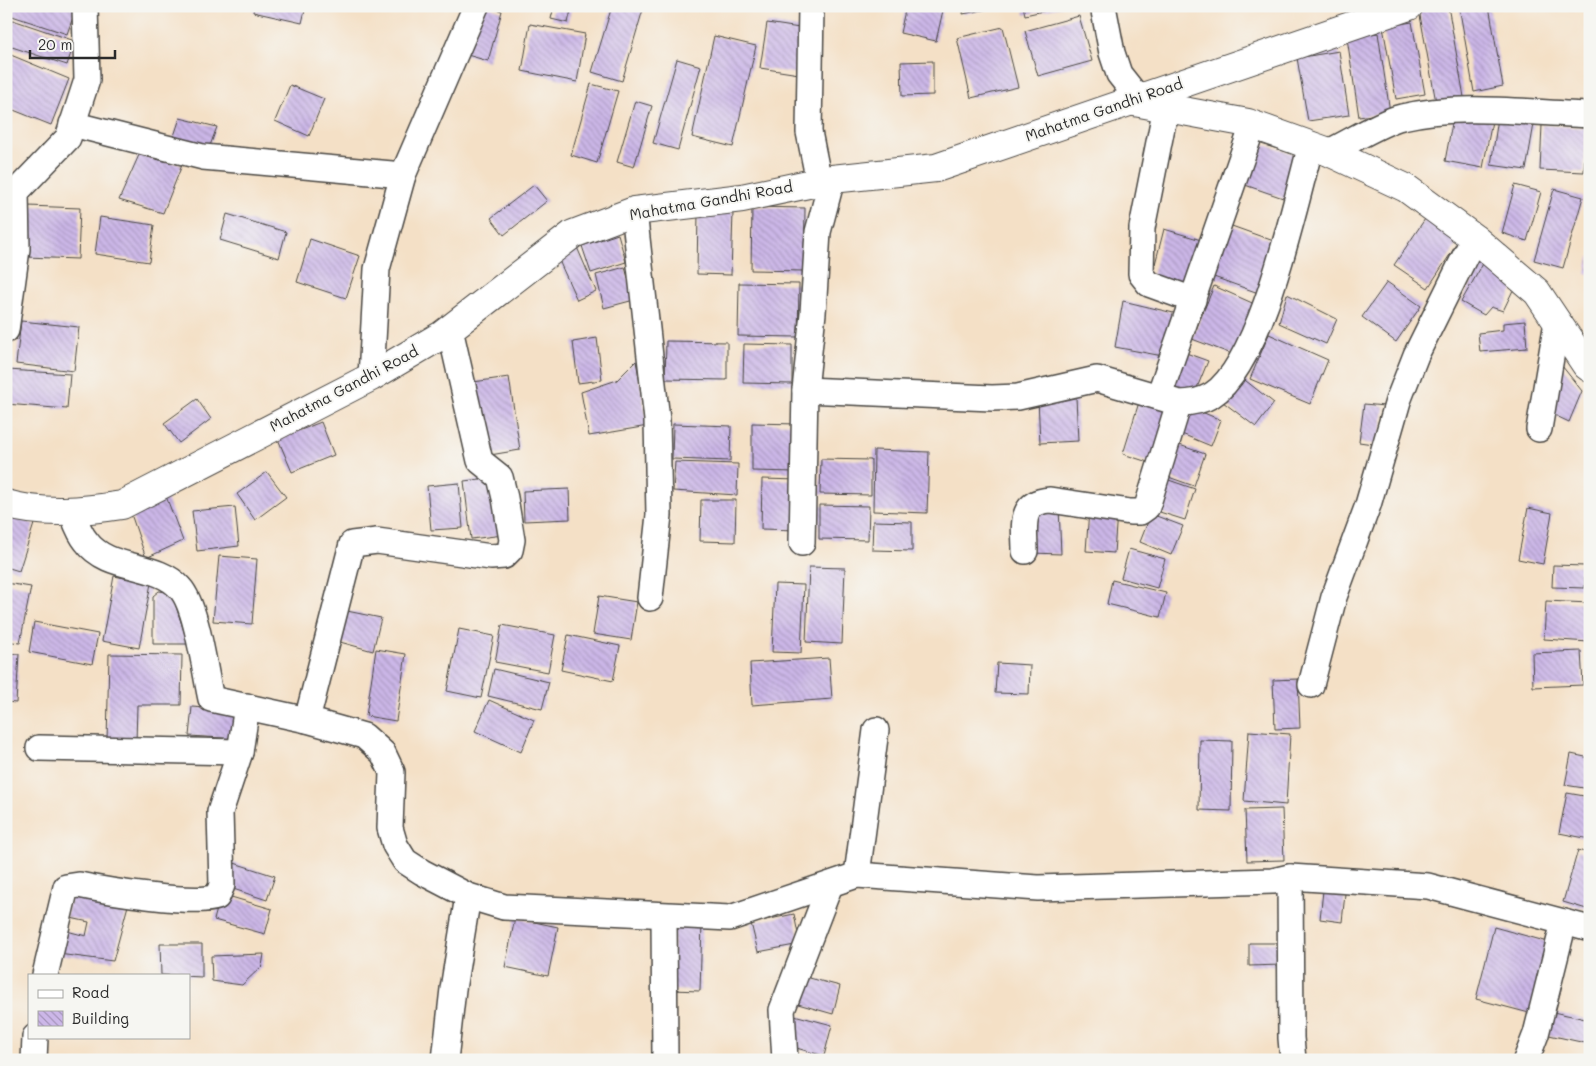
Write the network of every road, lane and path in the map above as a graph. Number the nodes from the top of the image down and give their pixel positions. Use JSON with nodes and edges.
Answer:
{"nodes":[{"id":1,"x":85,"y":6,"type":"edge"},
{"id":2,"x":476,"y":6,"type":"edge"},
{"id":3,"x":811,"y":6,"type":"edge"},
{"id":4,"x":1103,"y":6,"type":"edge"},
{"id":5,"x":1409,"y":6,"type":"edge"},
{"id":6,"x":1374,"y":12,"type":"edge"},
{"id":7,"x":1134,"y":100,"type":"junction"},
{"id":8,"x":1166,"y":107,"type":"junction"},
{"id":9,"x":1590,"y":115,"type":"edge"},
{"id":10,"x":72,"y":124,"type":"junction"},
{"id":11,"x":1254,"y":125,"type":"junction"},
{"id":12,"x":1320,"y":149,"type":"junction"},
{"id":13,"x":403,"y":176,"type":"junction"},
{"id":14,"x":826,"y":180,"type":"junction"},
{"id":15,"x":11,"y":190,"type":"edge"},
{"id":16,"x":634,"y":211,"type":"junction"},
{"id":17,"x":1474,"y":238,"type":"junction"},
{"id":18,"x":1193,"y":300,"type":"junction"},
{"id":19,"x":1557,"y":322,"type":"junction"},
{"id":20,"x":450,"y":329,"type":"junction"},
{"id":21,"x":6,"y":330,"type":"edge"},
{"id":22,"x":1590,"y":368,"type":"edge"},
{"id":23,"x":371,"y":377,"type":"junction"},
{"id":24,"x":805,"y":390,"type":"junction"},
{"id":25,"x":1169,"y":399,"type":"junction"},
{"id":26,"x":1539,"y":429,"type":"dead end"},
{"id":27,"x":6,"y":504,"type":"edge"},
{"id":28,"x":71,"y":510,"type":"junction"},
{"id":29,"x":802,"y":543,"type":"dead end"},
{"id":30,"x":1025,"y":551,"type":"dead end"},
{"id":31,"x":650,"y":598,"type":"dead end"},
{"id":32,"x":1311,"y":686,"type":"dead end"},
{"id":33,"x":247,"y":706,"type":"junction"},
{"id":34,"x":307,"y":720,"type":"junction"},
{"id":35,"x":876,"y":730,"type":"dead end"},
{"id":36,"x":38,"y":748,"type":"dead end"},
{"id":37,"x":240,"y":752,"type":"junction"},
{"id":38,"x":857,"y":875,"type":"junction"},
{"id":39,"x":1290,"y":876,"type":"junction"},
{"id":40,"x":830,"y":885,"type":"junction"},
{"id":41,"x":468,"y":896,"type":"junction"},
{"id":42,"x":664,"y":916,"type":"junction"},
{"id":43,"x":1564,"y":922,"type":"junction"},
{"id":44,"x":1590,"y":929,"type":"edge"},
{"id":45,"x":45,"y":974,"type":"edge"},
{"id":46,"x":35,"y":1038,"type":"edge"},
{"id":47,"x":34,"y":1060,"type":"edge"},
{"id":48,"x":445,"y":1060,"type":"edge"},
{"id":49,"x":665,"y":1060,"type":"edge"},
{"id":50,"x":784,"y":1060,"type":"edge"},
{"id":51,"x":1293,"y":1060,"type":"edge"},
{"id":52,"x":1526,"y":1060,"type":"edge"}],
"edges":[{"from":1,"to":10,"type":"street"},
{"from":2,"to":13,"type":"street"},
{"from":3,"to":14,"type":"street"},
{"from":4,"to":7,"type":"street"},
{"from":5,"to":6,"type":"main road","name":"Mahatma Gandhi Road"},
{"from":6,"to":7,"type":"main road","name":"Mahatma Gandhi Road"},
{"from":7,"to":8,"type":"main road"},
{"from":7,"to":14,"type":"main road","name":"Mahatma Gandhi Road"},
{"from":8,"to":11,"type":"main road"},
{"from":8,"to":18,"type":"street"},
{"from":9,"to":12,"type":"street"},
{"from":10,"to":13,"type":"street"},
{"from":10,"to":15,"type":"street"},
{"from":11,"to":12,"type":"main road"},
{"from":11,"to":18,"type":"street"},
{"from":12,"to":17,"type":"main road"},
{"from":12,"to":25,"type":"street"},
{"from":13,"to":23,"type":"street"},
{"from":14,"to":16,"type":"main road","name":"Mahatma Gandhi Road"},
{"from":14,"to":24,"type":"street"},
{"from":15,"to":21,"type":"street"},
{"from":16,"to":20,"type":"main road","name":"Mahatma Gandhi Road"},
{"from":16,"to":31,"type":"street"},
{"from":17,"to":19,"type":"main road"},
{"from":17,"to":32,"type":"street"},
{"from":18,"to":25,"type":"street"},
{"from":19,"to":22,"type":"main road"},
{"from":19,"to":26,"type":"street"},
{"from":20,"to":23,"type":"main road","name":"Mahatma Gandhi Road"},
{"from":20,"to":34,"type":"street"},
{"from":23,"to":28,"type":"main road","name":"Mahatma Gandhi Road"},
{"from":24,"to":25,"type":"street"},
{"from":24,"to":29,"type":"street"},
{"from":25,"to":30,"type":"street"},
{"from":27,"to":28,"type":"main road","name":"Mahatma Gandhi Road"},
{"from":28,"to":33,"type":"street"},
{"from":33,"to":34,"type":"street"},
{"from":33,"to":37,"type":"street"},
{"from":34,"to":41,"type":"street"},
{"from":35,"to":38,"type":"street"},
{"from":36,"to":37,"type":"street"},
{"from":37,"to":45,"type":"street"},
{"from":38,"to":39,"type":"street"},
{"from":38,"to":40,"type":"street"},
{"from":39,"to":43,"type":"street"},
{"from":39,"to":51,"type":"street"},
{"from":40,"to":42,"type":"street"},
{"from":40,"to":50,"type":"street"},
{"from":41,"to":42,"type":"street"},
{"from":41,"to":48,"type":"street"},
{"from":42,"to":49,"type":"street"},
{"from":43,"to":44,"type":"street"},
{"from":43,"to":52,"type":"street"},
{"from":46,"to":47,"type":"street"}]}
